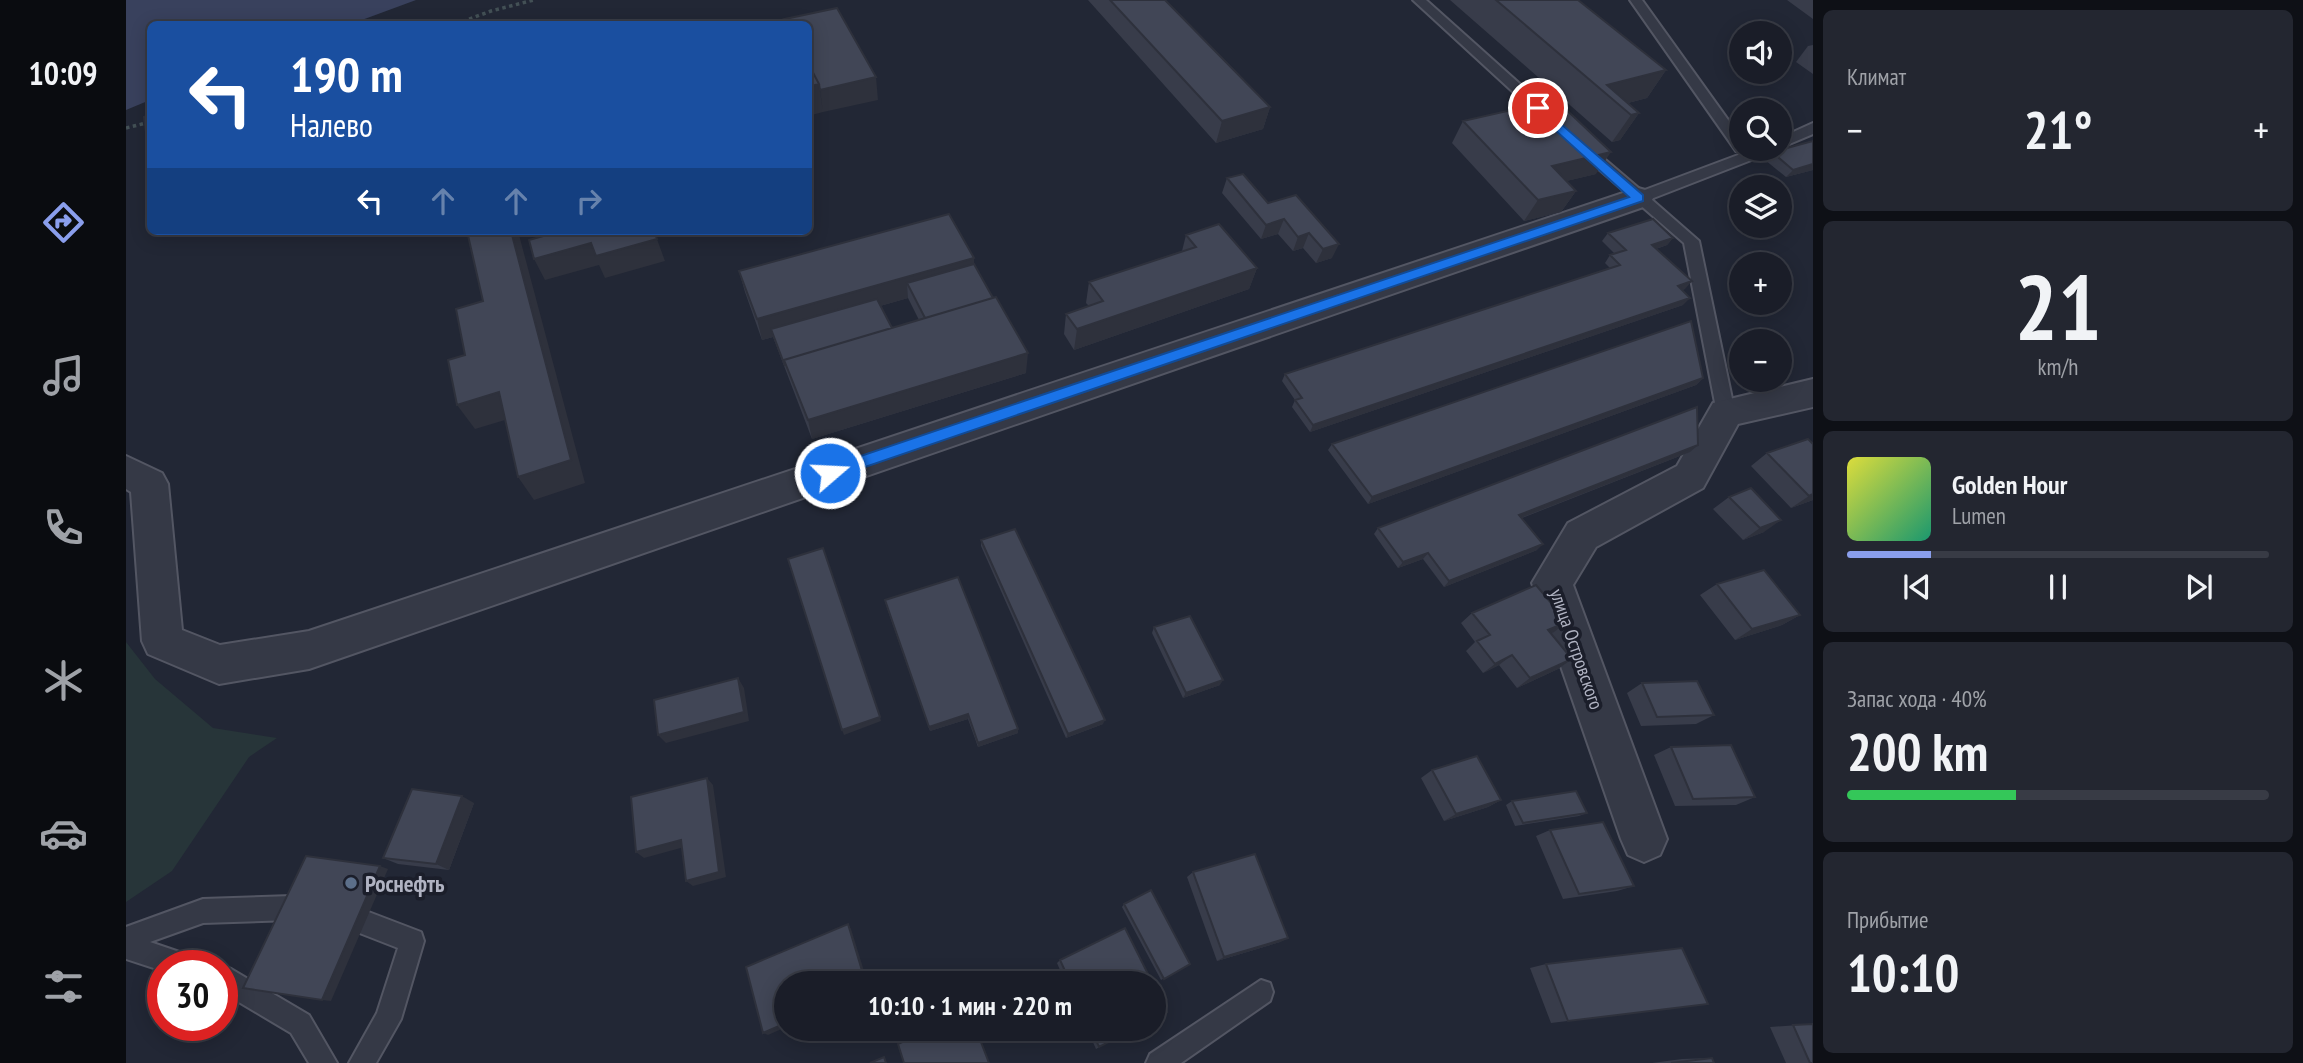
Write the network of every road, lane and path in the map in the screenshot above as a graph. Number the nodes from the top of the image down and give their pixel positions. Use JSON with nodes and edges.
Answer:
{"nodes":[{"id":1,"x":534,"y":0,"type":"edge"},
{"id":2,"x":1419,"y":0,"type":"edge"},
{"id":3,"x":1636,"y":0,"type":"edge"},
{"id":4,"x":464,"y":21,"type":"edge"},
{"id":5,"x":147,"y":123,"type":"edge"},
{"id":6,"x":126,"y":128,"type":"edge"},
{"id":7,"x":1813,"y":128,"type":"edge"},
{"id":8,"x":1729,"y":132,"type":"edge"},
{"id":9,"x":1792,"y":138,"type":"edge"},
{"id":10,"x":1729,"y":158,"type":"edge"},
{"id":11,"x":1638,"y":198,"type":"junction"},
{"id":12,"x":1813,"y":393,"type":"edge"},
{"id":13,"x":1726,"y":413,"type":"junction"},
{"id":14,"x":126,"y":471,"type":"edge"},
{"id":15,"x":1644,"y":839,"type":"dead end"},
{"id":16,"x":292,"y":908,"type":"edge"},
{"id":17,"x":366,"y":923,"type":"dead end"},
{"id":18,"x":126,"y":939,"type":"edge"},
{"id":19,"x":126,"y":947,"type":"edge"},
{"id":20,"x":147,"y":954,"type":"edge"},
{"id":21,"x":238,"y":987,"type":"edge"},
{"id":22,"x":1261,"y":992,"type":"dead end"},
{"id":23,"x":324,"y":1063,"type":"edge"},
{"id":24,"x":362,"y":1063,"type":"edge"},
{"id":25,"x":1159,"y":1063,"type":"edge"}],
"edges":[{"from":1,"to":4,"type":"path"},
{"from":2,"to":11,"type":"lane"},
{"from":3,"to":8,"type":"lane"},
{"from":5,"to":6,"type":"path"},
{"from":7,"to":9,"type":"lane"},
{"from":10,"to":11,"type":"lane"},
{"from":11,"to":13,"type":"lane"},
{"from":11,"to":14,"type":"street"},
{"from":12,"to":13,"type":"street"},
{"from":13,"to":15,"type":"street","name":"улица Островского"},
{"from":16,"to":18,"type":"lane"},
{"from":17,"to":24,"type":"lane"},
{"from":19,"to":20,"type":"lane"},
{"from":21,"to":23,"type":"lane"},
{"from":22,"to":25,"type":"lane"}]}
